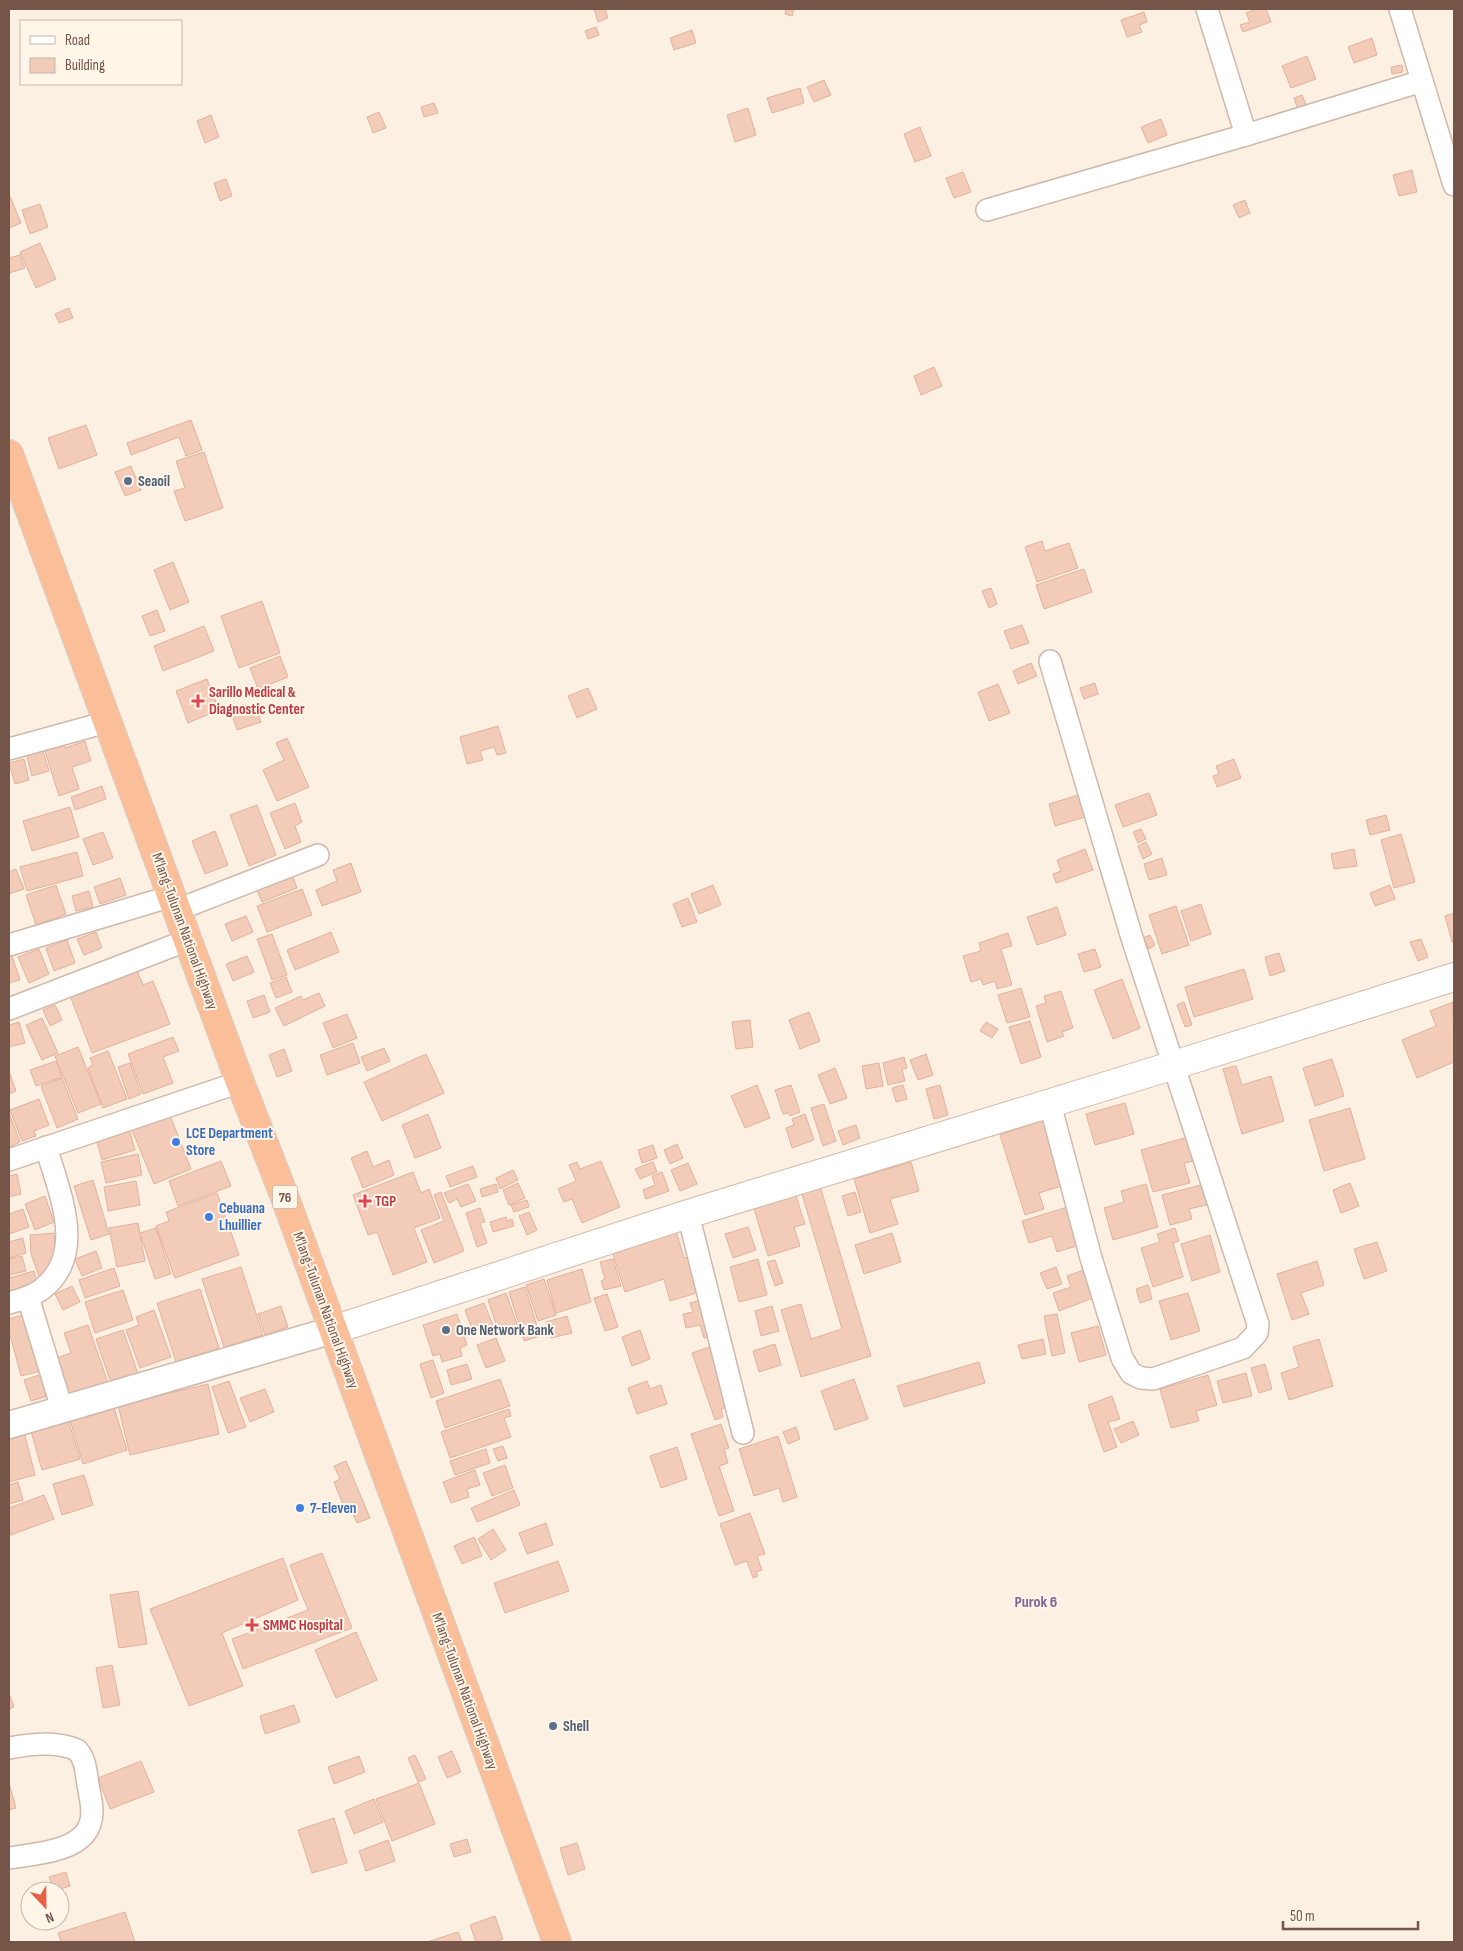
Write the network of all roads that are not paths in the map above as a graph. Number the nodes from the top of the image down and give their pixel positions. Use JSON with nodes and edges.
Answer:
{"nodes":[{"id":1,"x":1207,"y":9,"type":"edge"},
{"id":2,"x":1400,"y":9,"type":"edge"},
{"id":3,"x":1422,"y":81,"type":"junction"},
{"id":4,"x":1246,"y":135,"type":"junction"},
{"id":5,"x":1454,"y":185,"type":"edge"},
{"id":6,"x":987,"y":210,"type":"dead end"},
{"id":7,"x":9,"y":454,"type":"edge"},
{"id":8,"x":1050,"y":661,"type":"dead end"},
{"id":9,"x":107,"y":722,"type":"junction"},
{"id":10,"x":9,"y":749,"type":"edge"},
{"id":11,"x":318,"y":855,"type":"dead end"},
{"id":12,"x":175,"y":903,"type":"junction"},
{"id":13,"x":188,"y":940,"type":"junction"},
{"id":14,"x":9,"y":945,"type":"edge"},
{"id":15,"x":1454,"y":977,"type":"edge"},
{"id":16,"x":9,"y":1009,"type":"edge"},
{"id":17,"x":1175,"y":1065,"type":"junction"},
{"id":18,"x":240,"y":1082,"type":"junction"},
{"id":19,"x":1050,"y":1104,"type":"junction"},
{"id":20,"x":46,"y":1147,"type":"junction"},
{"id":21,"x":9,"y":1160,"type":"edge"},
{"id":22,"x":688,"y":1214,"type":"junction"},
{"id":23,"x":19,"y":1300,"type":"edge"},
{"id":24,"x":333,"y":1330,"type":"junction"},
{"id":25,"x":62,"y":1409,"type":"junction"},
{"id":26,"x":9,"y":1425,"type":"edge"},
{"id":27,"x":743,"y":1433,"type":"dead end"},
{"id":28,"x":9,"y":1748,"type":"edge"},
{"id":29,"x":9,"y":1858,"type":"edge"},
{"id":30,"x":557,"y":1942,"type":"edge"}],
"edges":[{"from":1,"to":4,"type":"street"},
{"from":2,"to":3,"type":"street"},
{"from":3,"to":4,"type":"street"},
{"from":3,"to":5,"type":"street"},
{"from":4,"to":6,"type":"street"},
{"from":7,"to":9,"type":"highway","name":"M'lang-Tulunan National Highway","number":"76"},
{"from":8,"to":17,"type":"street"},
{"from":9,"to":10,"type":"street"},
{"from":9,"to":12,"type":"highway","name":"M'lang-Tulunan National Highway","number":"76"},
{"from":11,"to":12,"type":"street"},
{"from":12,"to":13,"type":"highway","name":"M'lang-Tulunan National Highway","number":"76"},
{"from":12,"to":14,"type":"street"},
{"from":13,"to":16,"type":"street"},
{"from":13,"to":18,"type":"highway","name":"M'lang-Tulunan National Highway","number":"76"},
{"from":15,"to":17,"type":"main road"},
{"from":17,"to":19,"type":"main road"},
{"from":17,"to":19,"type":"street"},
{"from":18,"to":20,"type":"street"},
{"from":18,"to":24,"type":"highway","name":"M'lang-Tulunan National Highway","number":"76"},
{"from":19,"to":22,"type":"main road"},
{"from":20,"to":21,"type":"street"},
{"from":20,"to":23,"type":"street"},
{"from":22,"to":24,"type":"main road"},
{"from":22,"to":27,"type":"street"},
{"from":23,"to":25,"type":"street"},
{"from":24,"to":25,"type":"street"},
{"from":24,"to":30,"type":"highway","name":"M'lang-Tulunan National Highway","number":"76"},
{"from":25,"to":26,"type":"street"},
{"from":28,"to":29,"type":"street"}]}
